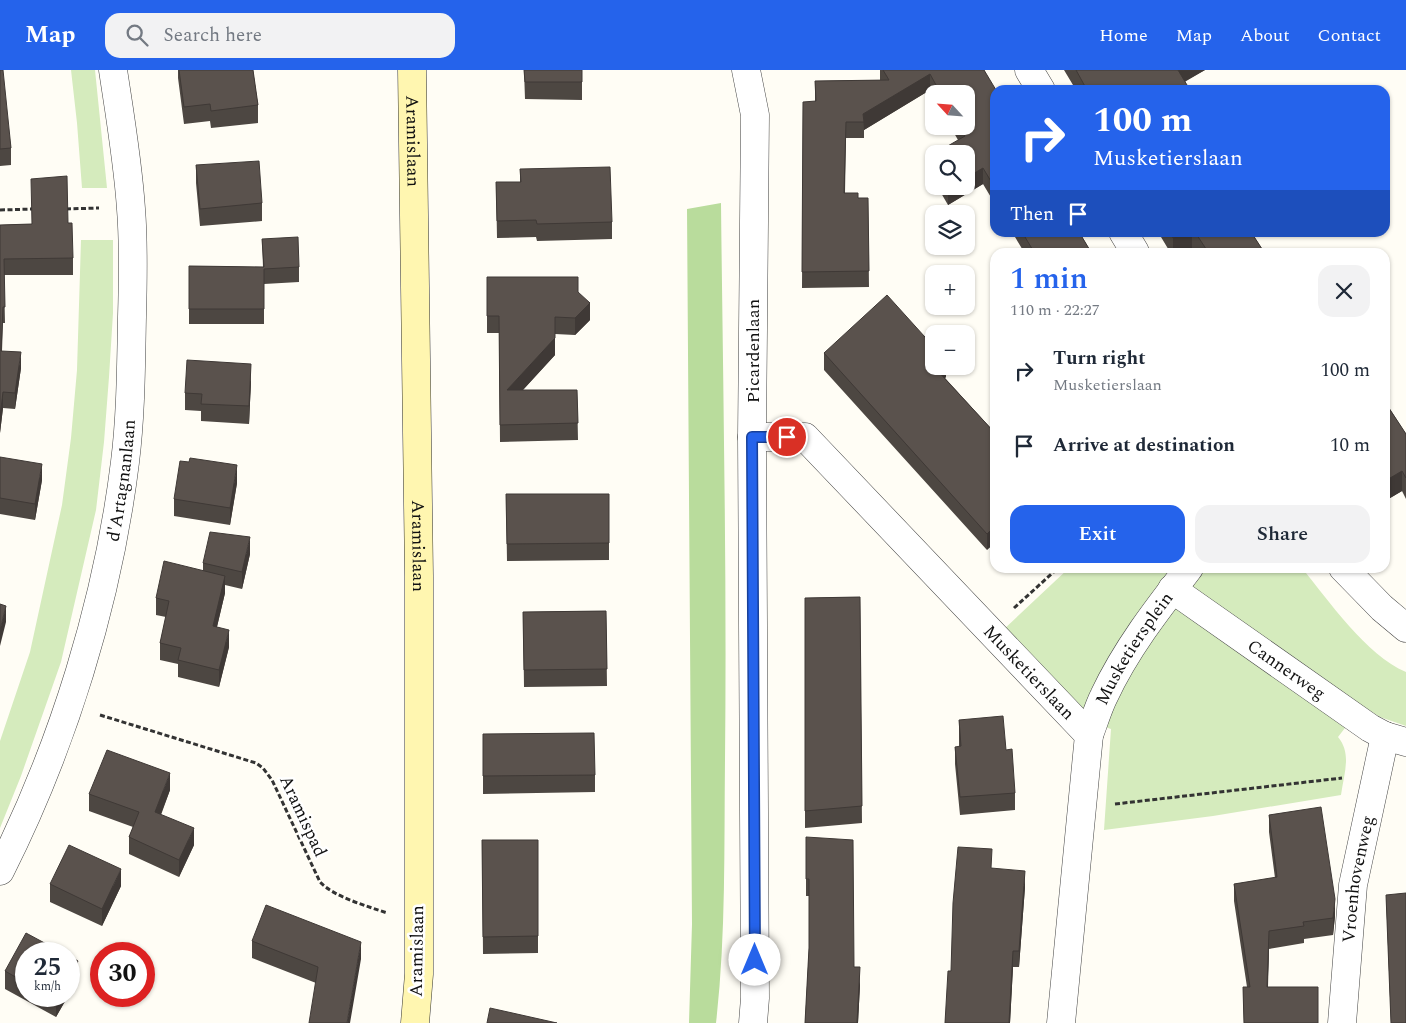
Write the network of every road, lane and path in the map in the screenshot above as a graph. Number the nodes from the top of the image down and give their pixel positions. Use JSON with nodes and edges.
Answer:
{"nodes":[{"id":1,"x":113,"y":70,"type":"edge"},
{"id":2,"x":412,"y":70,"type":"edge"},
{"id":3,"x":746,"y":70,"type":"edge"},
{"id":4,"x":1029,"y":70,"type":"edge"},
{"id":5,"x":1038,"y":85,"type":"edge"},
{"id":6,"x":131,"y":208,"type":"junction"},
{"id":7,"x":38,"y":209,"type":"edge"},
{"id":8,"x":56,"y":209,"type":"edge"},
{"id":9,"x":0,"y":210,"type":"edge"},
{"id":10,"x":1126,"y":237,"type":"edge"},
{"id":11,"x":1133,"y":248,"type":"edge"},
{"id":12,"x":752,"y":437,"type":"junction"},
{"id":13,"x":1052,"y":573,"type":"edge"},
{"id":14,"x":1185,"y":573,"type":"edge"},
{"id":15,"x":1348,"y":573,"type":"edge"},
{"id":16,"x":1172,"y":589,"type":"junction"},
{"id":17,"x":1406,"y":628,"type":"edge"},
{"id":18,"x":989,"y":630,"type":"junction"},
{"id":19,"x":69,"y":705,"type":"junction"},
{"id":20,"x":1090,"y":736,"type":"junction"},
{"id":21,"x":1395,"y":739,"type":"edge"},
{"id":22,"x":1377,"y":774,"type":"junction"},
{"id":23,"x":1082,"y":808,"type":"junction"},
{"id":24,"x":0,"y":872,"type":"edge"},
{"id":25,"x":418,"y":924,"type":"junction"},
{"id":26,"x":415,"y":1023,"type":"edge"},
{"id":27,"x":753,"y":1023,"type":"edge"},
{"id":28,"x":1061,"y":1023,"type":"edge"},
{"id":29,"x":1342,"y":1023,"type":"edge"}],
"edges":[{"from":1,"to":6,"type":"street","name":"d'Artagnanlaan"},
{"from":2,"to":25,"type":"street","name":"Aramislaan"},
{"from":3,"to":12,"type":"street","name":"Picardenlaan"},
{"from":4,"to":5,"type":"street"},
{"from":6,"to":8,"type":"path"},
{"from":6,"to":19,"type":"street","name":"d'Artagnanlaan"},
{"from":7,"to":9,"type":"path"},
{"from":10,"to":11,"type":"street"},
{"from":12,"to":18,"type":"street","name":"Musketierslaan"},
{"from":12,"to":27,"type":"street","name":"Picardenlaan"},
{"from":13,"to":18,"type":"path"},
{"from":14,"to":16,"type":"street","name":"Musketiersplein"},
{"from":15,"to":17,"type":"street"},
{"from":16,"to":20,"type":"street","name":"Musketiersplein"},
{"from":16,"to":21,"type":"street","name":"Cannerweg"},
{"from":18,"to":20,"type":"street","name":"Musketierslaan"},
{"from":19,"to":24,"type":"street","name":"d'Artagnanlaan"},
{"from":19,"to":25,"type":"path","name":"Aramispad"},
{"from":20,"to":23,"type":"street"},
{"from":21,"to":22,"type":"street","name":"Vroenhovenweg"},
{"from":22,"to":23,"type":"path"},
{"from":22,"to":29,"type":"street","name":"Vroenhovenweg"},
{"from":23,"to":28,"type":"street"},
{"from":25,"to":26,"type":"street","name":"Aramislaan"}]}
